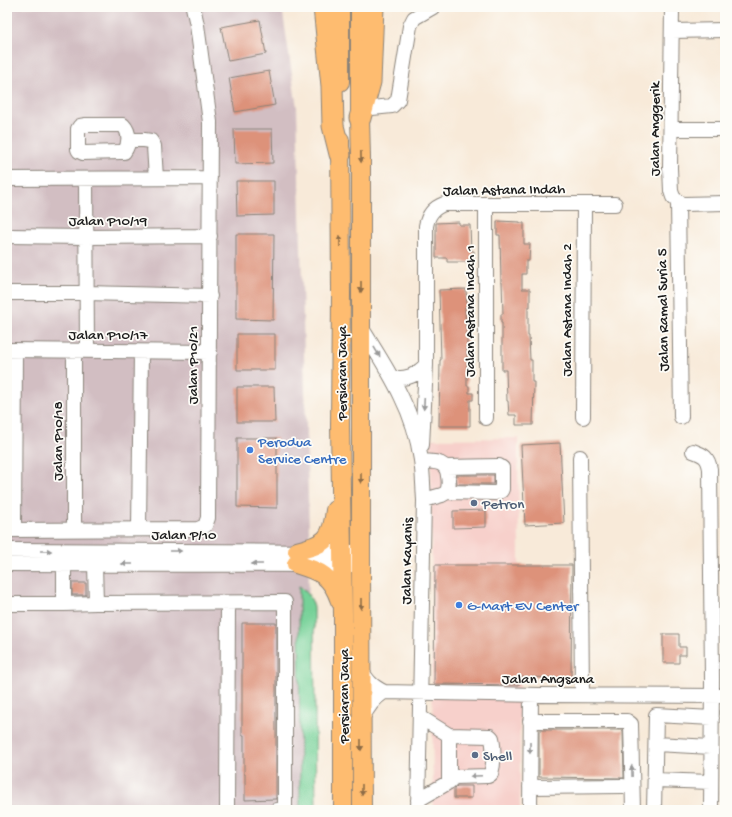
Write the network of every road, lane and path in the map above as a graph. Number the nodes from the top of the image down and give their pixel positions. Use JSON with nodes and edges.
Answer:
{"nodes":[{"id":1,"x":193,"y":7,"type":"edge"},
{"id":2,"x":324,"y":7,"type":"edge"},
{"id":3,"x":340,"y":7,"type":"edge"},
{"id":4,"x":360,"y":7,"type":"edge"},
{"id":5,"x":373,"y":7,"type":"edge"},
{"id":6,"x":433,"y":7,"type":"edge"},
{"id":7,"x":672,"y":7,"type":"edge"},
{"id":8,"x":725,"y":30,"type":"edge"},
{"id":9,"x":672,"y":31,"type":"junction"},
{"id":10,"x":361,"y":113,"type":"junction"},
{"id":11,"x":671,"y":128,"type":"junction"},
{"id":12,"x":725,"y":129,"type":"edge"},
{"id":13,"x":129,"y":140,"type":"dead end"},
{"id":14,"x":340,"y":154,"type":"junction"},
{"id":15,"x":156,"y":178,"type":"junction"},
{"id":16,"x":210,"y":178,"type":"junction"},
{"id":17,"x":7,"y":179,"type":"edge"},
{"id":18,"x":86,"y":179,"type":"junction"},
{"id":19,"x":678,"y":202,"type":"junction"},
{"id":20,"x":725,"y":203,"type":"edge"},
{"id":21,"x":486,"y":204,"type":"junction"},
{"id":22,"x":584,"y":204,"type":"junction"},
{"id":23,"x":615,"y":204,"type":"dead end"},
{"id":24,"x":7,"y":236,"type":"edge"},
{"id":25,"x":210,"y":236,"type":"junction"},
{"id":26,"x":86,"y":237,"type":"junction"},
{"id":27,"x":7,"y":293,"type":"edge"},
{"id":28,"x":86,"y":293,"type":"junction"},
{"id":29,"x":210,"y":296,"type":"junction"},
{"id":30,"x":361,"y":327,"type":"junction"},
{"id":31,"x":11,"y":350,"type":"edge"},
{"id":32,"x":80,"y":351,"type":"junction"},
{"id":33,"x":141,"y":352,"type":"junction"},
{"id":34,"x":210,"y":352,"type":"junction"},
{"id":35,"x":426,"y":366,"type":"junction"},
{"id":36,"x":392,"y":378,"type":"junction"},
{"id":37,"x":583,"y":417,"type":"dead end"},
{"id":38,"x":681,"y":417,"type":"dead end"},
{"id":39,"x":486,"y":418,"type":"dead end"},
{"id":40,"x":340,"y":426,"type":"junction"},
{"id":41,"x":693,"y":451,"type":"dead end"},
{"id":42,"x":580,"y":457,"type":"dead end"},
{"id":43,"x":421,"y":461,"type":"junction"},
{"id":44,"x":446,"y":467,"type":"junction"},
{"id":45,"x":447,"y":492,"type":"junction"},
{"id":46,"x":424,"y":500,"type":"junction"},
{"id":47,"x":139,"y":529,"type":"junction"},
{"id":48,"x":10,"y":530,"type":"edge"},
{"id":49,"x":74,"y":530,"type":"junction"},
{"id":50,"x":7,"y":550,"type":"edge"},
{"id":51,"x":296,"y":558,"type":"junction"},
{"id":52,"x":343,"y":558,"type":"junction"},
{"id":53,"x":361,"y":558,"type":"junction"},
{"id":54,"x":7,"y":564,"type":"edge"},
{"id":55,"x":64,"y":564,"type":"junction"},
{"id":56,"x":95,"y":564,"type":"junction"},
{"id":57,"x":228,"y":602,"type":"junction"},
{"id":58,"x":96,"y":603,"type":"junction"},
{"id":59,"x":7,"y":604,"type":"edge"},
{"id":60,"x":64,"y":604,"type":"junction"},
{"id":61,"x":343,"y":614,"type":"junction"},
{"id":62,"x":361,"y":669,"type":"junction"},
{"id":63,"x":712,"y":679,"type":"junction"},
{"id":64,"x":384,"y":692,"type":"junction"},
{"id":65,"x":420,"y":693,"type":"junction"},
{"id":66,"x":535,"y":695,"type":"junction"},
{"id":67,"x":582,"y":695,"type":"junction"},
{"id":68,"x":691,"y":696,"type":"junction"},
{"id":69,"x":722,"y":696,"type":"edge"},
{"id":70,"x":712,"y":714,"type":"junction"},
{"id":71,"x":420,"y":717,"type":"junction"},
{"id":72,"x":361,"y":720,"type":"junction"},
{"id":73,"x":535,"y":721,"type":"junction"},
{"id":74,"x":450,"y":735,"type":"junction"},
{"id":75,"x":656,"y":744,"type":"junction"},
{"id":76,"x":711,"y":747,"type":"junction"},
{"id":77,"x":655,"y":780,"type":"junction"},
{"id":78,"x":448,"y":782,"type":"junction"},
{"id":79,"x":711,"y":782,"type":"junction"},
{"id":80,"x":623,"y":786,"type":"dead end"},
{"id":81,"x":530,"y":787,"type":"junction"},
{"id":82,"x":418,"y":805,"type":"edge"},
{"id":83,"x":227,"y":810,"type":"edge"},
{"id":84,"x":276,"y":810,"type":"edge"},
{"id":85,"x":343,"y":810,"type":"edge"},
{"id":86,"x":362,"y":810,"type":"edge"},
{"id":87,"x":530,"y":810,"type":"edge"},
{"id":88,"x":633,"y":810,"type":"edge"},
{"id":89,"x":654,"y":810,"type":"edge"},
{"id":90,"x":711,"y":810,"type":"edge"}],
"edges":[{"from":1,"to":16,"type":"street","name":"Jalan P10/21"},
{"from":2,"to":14,"type":"highway"},
{"from":3,"to":14,"type":"main road","name":"Persiaran Jaya"},
{"from":4,"to":10,"type":"main road","name":"Persiaran Jaya"},
{"from":5,"to":10,"type":"highway"},
{"from":6,"to":10,"type":"street"},
{"from":7,"to":9,"type":"street","name":"Jalan Anggerik"},
{"from":8,"to":9,"type":"street"},
{"from":9,"to":11,"type":"street","name":"Jalan Anggerik"},
{"from":10,"to":30,"type":"main road","name":"Persiaran Jaya","one_way":true},
{"from":11,"to":12,"type":"street"},
{"from":11,"to":19,"type":"street","name":"Jalan Anggerik"},
{"from":13,"to":15,"type":"street"},
{"from":40,"to":14,"type":"main road","name":"Persiaran Jaya","one_way":true},
{"from":15,"to":16,"type":"street"},
{"from":15,"to":18,"type":"street"},
{"from":16,"to":25,"type":"street","name":"Jalan P10/21"},
{"from":17,"to":18,"type":"street"},
{"from":18,"to":26,"type":"street","name":"Jalan P10/18"},
{"from":19,"to":20,"type":"street"},
{"from":19,"to":38,"type":"street","name":"Jalan Ramal Suria 5"},
{"from":21,"to":22,"type":"street","name":"Jalan Astana Indah"},
{"from":21,"to":35,"type":"street","name":"Jalan Astana Indah"},
{"from":21,"to":39,"type":"street","name":"Jalan Astana Indah 1"},
{"from":22,"to":23,"type":"street","name":"Jalan Astana Indah"},
{"from":22,"to":37,"type":"street","name":"Jalan Astana Indah 2"},
{"from":24,"to":26,"type":"street","name":"Jalan P10/19"},
{"from":25,"to":26,"type":"street","name":"Jalan P10/19"},
{"from":25,"to":29,"type":"street","name":"Jalan P10/21"},
{"from":26,"to":28,"type":"street","name":"Jalan P10/18"},
{"from":27,"to":28,"type":"street"},
{"from":28,"to":29,"type":"street"},
{"from":28,"to":32,"type":"street","name":"Jalan P10/18"},
{"from":29,"to":34,"type":"street","name":"Jalan P10/21"},
{"from":30,"to":36,"type":"street","name":"Jalan Kayanis","one_way":true},
{"from":30,"to":53,"type":"main road","name":"Persiaran Jaya","one_way":true},
{"from":31,"to":32,"type":"street","name":"Jalan P10/17"},
{"from":31,"to":48,"type":"street"},
{"from":32,"to":33,"type":"street","name":"Jalan P10/17"},
{"from":32,"to":49,"type":"street","name":"Jalan P10/18"},
{"from":33,"to":34,"type":"street","name":"Jalan P10/17"},
{"from":33,"to":47,"type":"street"},
{"from":34,"to":47,"type":"street","name":"Jalan P10/21"},
{"from":35,"to":36,"type":"street"},
{"from":35,"to":43,"type":"street","name":"Jalan Astana Indah","one_way":true},
{"from":36,"to":43,"type":"street","name":"Jalan Kayanis"},
{"from":40,"to":51,"type":"main road"},
{"from":40,"to":52,"type":"main road","name":"Persiaran Jaya"},
{"from":41,"to":63,"type":"street"},
{"from":42,"to":67,"type":"street"},
{"from":43,"to":44,"type":"street"},
{"from":43,"to":46,"type":"street","name":"Jalan Kayanis"},
{"from":44,"to":45,"type":"street"},
{"from":44,"to":45,"type":"street"},
{"from":45,"to":46,"type":"street"},
{"from":46,"to":65,"type":"street","name":"Jalan Kayanis"},
{"from":47,"to":49,"type":"street","name":"Jalan P10/21"},
{"from":48,"to":49,"type":"street","name":"Jalan P10/21"},
{"from":50,"to":51,"type":"street","name":"Jalan P/10","one_way":true},
{"from":51,"to":52,"type":"street","name":"Jalan P/10"},
{"from":51,"to":56,"type":"street","name":"Jalan P/10","one_way":true},
{"from":51,"to":61,"type":"main road"},
{"from":52,"to":53,"type":"street","name":"Jalan P/10"},
{"from":52,"to":61,"type":"main road","name":"Persiaran Jaya"},
{"from":53,"to":62,"type":"main road","name":"Persiaran Jaya","one_way":true},
{"from":54,"to":55,"type":"street","name":"Jalan P/10"},
{"from":55,"to":56,"type":"street","name":"Jalan P/10"},
{"from":55,"to":60,"type":"street"},
{"from":56,"to":58,"type":"street"},
{"from":57,"to":58,"type":"street"},
{"from":57,"to":83,"type":"street"},
{"from":57,"to":84,"type":"street"},
{"from":58,"to":60,"type":"street"},
{"from":59,"to":60,"type":"street"},
{"from":61,"to":85,"type":"main road","name":"Persiaran Jaya"},
{"from":62,"to":64,"type":"street"},
{"from":62,"to":72,"type":"main road","name":"Persiaran Jaya"},
{"from":63,"to":68,"type":"street"},
{"from":63,"to":69,"type":"street"},
{"from":64,"to":65,"type":"street","name":"Jalan Angsana"},
{"from":64,"to":72,"type":"street"},
{"from":65,"to":66,"type":"street","name":"Jalan Angsana"},
{"from":65,"to":71,"type":"street","name":"Jalan Kayanis"},
{"from":66,"to":67,"type":"street","name":"Jalan Angsana"},
{"from":66,"to":73,"type":"street"},
{"from":67,"to":68,"type":"street","name":"Jalan Angsana"},
{"from":68,"to":69,"type":"street","name":"Jalan Angsana"},
{"from":68,"to":70,"type":"street"},
{"from":69,"to":70,"type":"street"},
{"from":70,"to":75,"type":"street"},
{"from":70,"to":76,"type":"street"},
{"from":71,"to":74,"type":"street"},
{"from":71,"to":82,"type":"street","name":"Jalan Kayanis"},
{"from":72,"to":86,"type":"main road","name":"Persiaran Jaya","one_way":true},
{"from":73,"to":81,"type":"street","one_way":true},
{"from":88,"to":73,"type":"street","one_way":true},
{"from":74,"to":78,"type":"street"},
{"from":74,"to":78,"type":"street","one_way":true},
{"from":75,"to":76,"type":"street"},
{"from":75,"to":77,"type":"street"},
{"from":76,"to":79,"type":"street"},
{"from":77,"to":79,"type":"street"},
{"from":77,"to":89,"type":"street"},
{"from":78,"to":82,"type":"street"},
{"from":79,"to":90,"type":"street"},
{"from":80,"to":81,"type":"street"},
{"from":81,"to":87,"type":"street"}]}
